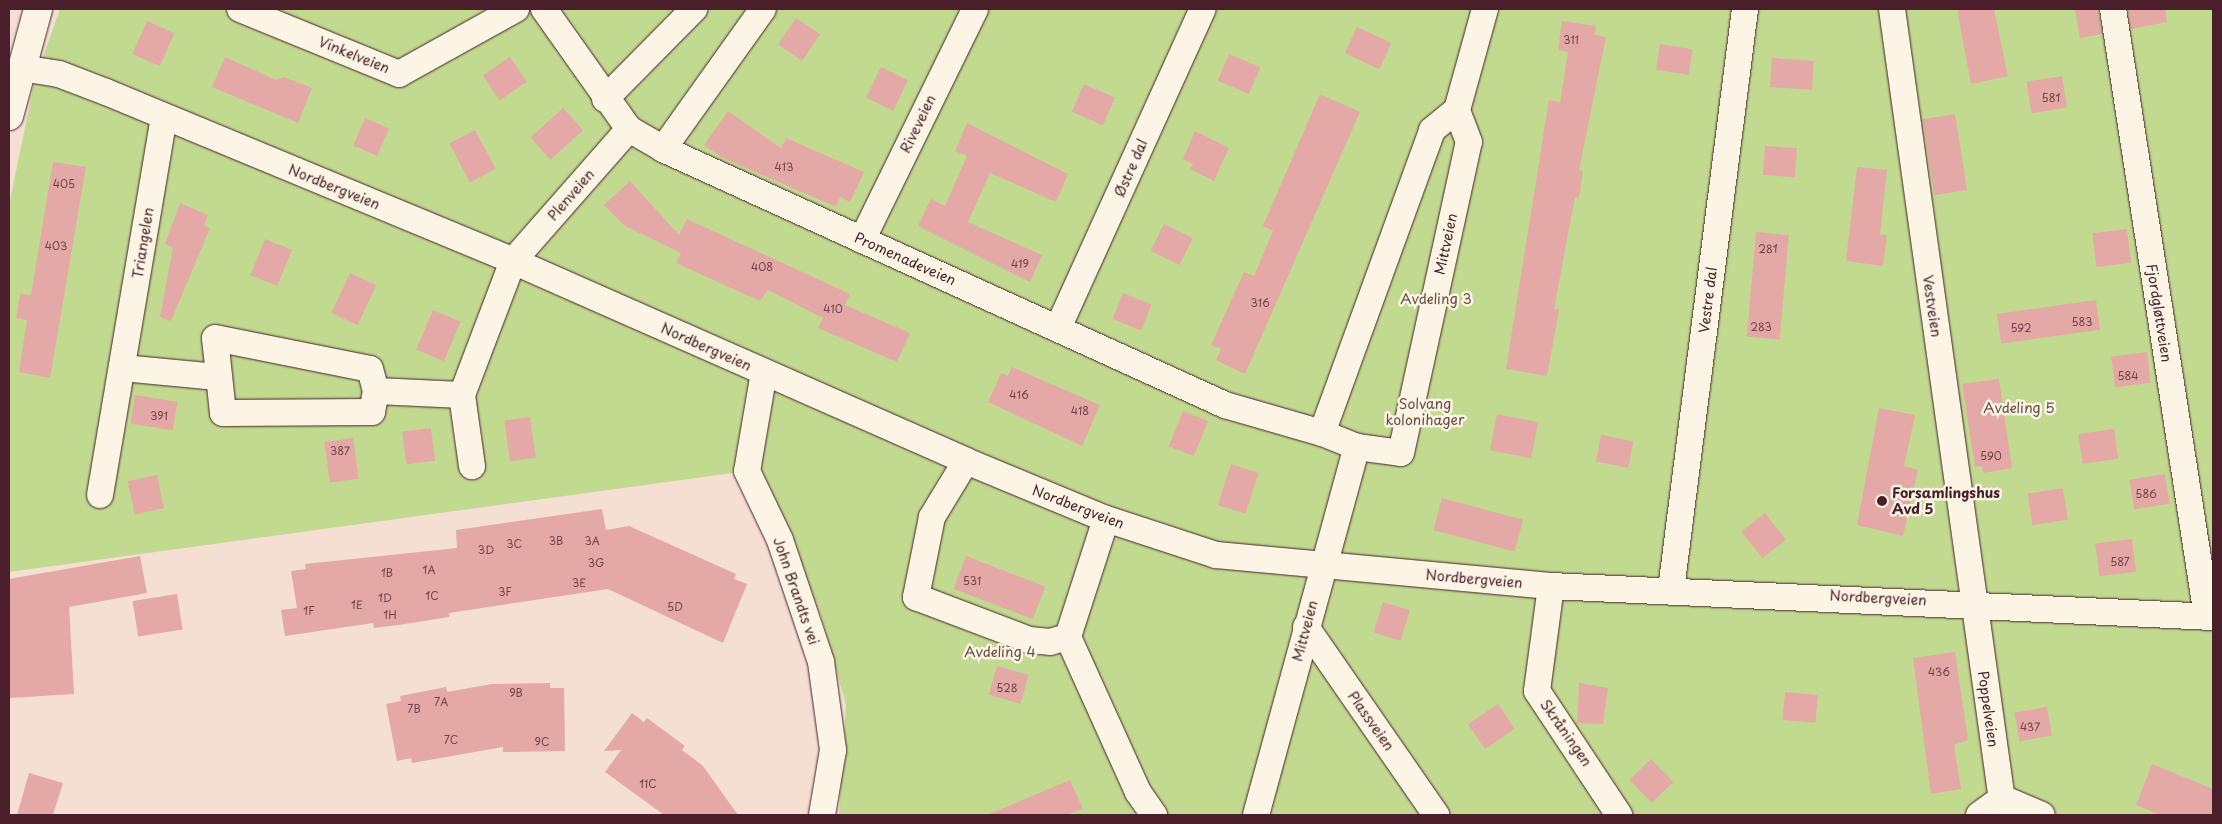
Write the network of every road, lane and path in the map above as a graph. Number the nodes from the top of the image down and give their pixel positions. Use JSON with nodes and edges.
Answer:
{"nodes":[{"id":1,"x":38,"y":9,"type":"edge"},
{"id":2,"x":240,"y":9,"type":"edge"},
{"id":3,"x":516,"y":9,"type":"edge"},
{"id":4,"x":544,"y":9,"type":"edge"},
{"id":5,"x":694,"y":9,"type":"edge"},
{"id":6,"x":763,"y":9,"type":"edge"},
{"id":7,"x":974,"y":9,"type":"edge"},
{"id":8,"x":1203,"y":9,"type":"edge"},
{"id":9,"x":1485,"y":9,"type":"edge"},
{"id":10,"x":1745,"y":9,"type":"edge"},
{"id":11,"x":1892,"y":9,"type":"edge"},
{"id":12,"x":2113,"y":9,"type":"edge"},
{"id":13,"x":293,"y":19,"type":"edge"},
{"id":14,"x":21,"y":68,"type":"junction"},
{"id":15,"x":605,"y":99,"type":"junction"},
{"id":16,"x":1457,"y":110,"type":"junction"},
{"id":17,"x":9,"y":116,"type":"edge"},
{"id":18,"x":164,"y":117,"type":"junction"},
{"id":19,"x":629,"y":129,"type":"junction"},
{"id":20,"x":663,"y":148,"type":"junction"},
{"id":21,"x":862,"y":240,"type":"junction"},
{"id":22,"x":513,"y":261,"type":"junction"},
{"id":23,"x":1058,"y":328,"type":"junction"},
{"id":24,"x":122,"y":368,"type":"junction"},
{"id":25,"x":764,"y":372,"type":"junction"},
{"id":26,"x":218,"y":378,"type":"junction"},
{"id":27,"x":376,"y":391,"type":"junction"},
{"id":28,"x":462,"y":395,"type":"junction"},
{"id":29,"x":1322,"y":433,"type":"junction"},
{"id":30,"x":1356,"y":447,"type":"junction"},
{"id":31,"x":966,"y":461,"type":"junction"},
{"id":32,"x":472,"y":466,"type":"dead end"},
{"id":33,"x":100,"y":495,"type":"dead end"},
{"id":34,"x":1106,"y":519,"type":"junction"},
{"id":35,"x":1323,"y":567,"type":"junction"},
{"id":36,"x":1551,"y":586,"type":"junction"},
{"id":37,"x":1671,"y":590,"type":"junction"},
{"id":38,"x":1973,"y":603,"type":"junction"},
{"id":39,"x":2210,"y":616,"type":"edge"},
{"id":40,"x":1306,"y":627,"type":"junction"},
{"id":41,"x":1068,"y":637,"type":"junction"},
{"id":42,"x":2003,"y":807,"type":"edge"},
{"id":43,"x":822,"y":815,"type":"edge"},
{"id":44,"x":1154,"y":815,"type":"edge"},
{"id":45,"x":1256,"y":815,"type":"edge"},
{"id":46,"x":1436,"y":815,"type":"edge"},
{"id":47,"x":1619,"y":815,"type":"edge"},
{"id":48,"x":1979,"y":815,"type":"edge"},
{"id":49,"x":2042,"y":815,"type":"edge"}],
"edges":[{"from":1,"to":14,"type":"main road"},
{"from":2,"to":13,"type":"street","name":"Vinkelveien"},
{"from":3,"to":13,"type":"street","name":"Vinkelveien"},
{"from":4,"to":15,"type":"street","name":"Promenadeveien"},
{"from":5,"to":15,"type":"street"},
{"from":6,"to":20,"type":"street"},
{"from":7,"to":21,"type":"street","name":"Riveveien"},
{"from":8,"to":23,"type":"street","name":"Østre dal"},
{"from":9,"to":16,"type":"street"},
{"from":10,"to":37,"type":"street","name":"Vestre dal"},
{"from":11,"to":38,"type":"street","name":"Vestveien"},
{"from":12,"to":39,"type":"street","name":"Fjordgløttveien"},
{"from":14,"to":17,"type":"main road"},
{"from":14,"to":18,"type":"street","name":"Nordbergveien"},
{"from":15,"to":19,"type":"street","name":"Promenadeveien"},
{"from":16,"to":29,"type":"street"},
{"from":16,"to":30,"type":"street","name":"Mittveien"},
{"from":18,"to":22,"type":"street","name":"Nordbergveien"},
{"from":18,"to":24,"type":"street","name":"Triangelen"},
{"from":19,"to":20,"type":"street","name":"Promenadeveien"},
{"from":19,"to":22,"type":"street","name":"Plenveien"},
{"from":20,"to":21,"type":"street","name":"Promenadeveien"},
{"from":21,"to":23,"type":"street","name":"Promenadeveien"},
{"from":22,"to":25,"type":"street","name":"Nordbergveien"},
{"from":22,"to":28,"type":"street"},
{"from":23,"to":29,"type":"street","name":"Promenadeveien"},
{"from":24,"to":26,"type":"street"},
{"from":24,"to":33,"type":"street","name":"Triangelen"},
{"from":25,"to":31,"type":"street","name":"Nordbergveien"},
{"from":25,"to":43,"type":"street","name":"John Brandts vei"},
{"from":26,"to":27,"type":"street"},
{"from":26,"to":27,"type":"street"},
{"from":27,"to":28,"type":"street"},
{"from":28,"to":32,"type":"street"},
{"from":29,"to":30,"type":"street","name":"Mittveien"},
{"from":30,"to":35,"type":"street","name":"Mittveien"},
{"from":31,"to":34,"type":"street","name":"Nordbergveien"},
{"from":31,"to":41,"type":"street"},
{"from":34,"to":35,"type":"street","name":"Nordbergveien"},
{"from":34,"to":41,"type":"street"},
{"from":35,"to":36,"type":"street","name":"Nordbergveien"},
{"from":35,"to":40,"type":"street","name":"Mittveien"},
{"from":36,"to":37,"type":"street","name":"Nordbergveien"},
{"from":36,"to":47,"type":"street","name":"Skråningen"},
{"from":37,"to":38,"type":"street","name":"Nordbergveien"},
{"from":38,"to":39,"type":"street","name":"Nordbergveien"},
{"from":38,"to":42,"type":"street","name":"Poppelveien"},
{"from":40,"to":45,"type":"street","name":"Mittveien"},
{"from":40,"to":46,"type":"street","name":"Plassveien"},
{"from":41,"to":44,"type":"street"},
{"from":42,"to":48,"type":"street"},
{"from":42,"to":49,"type":"street"}]}
